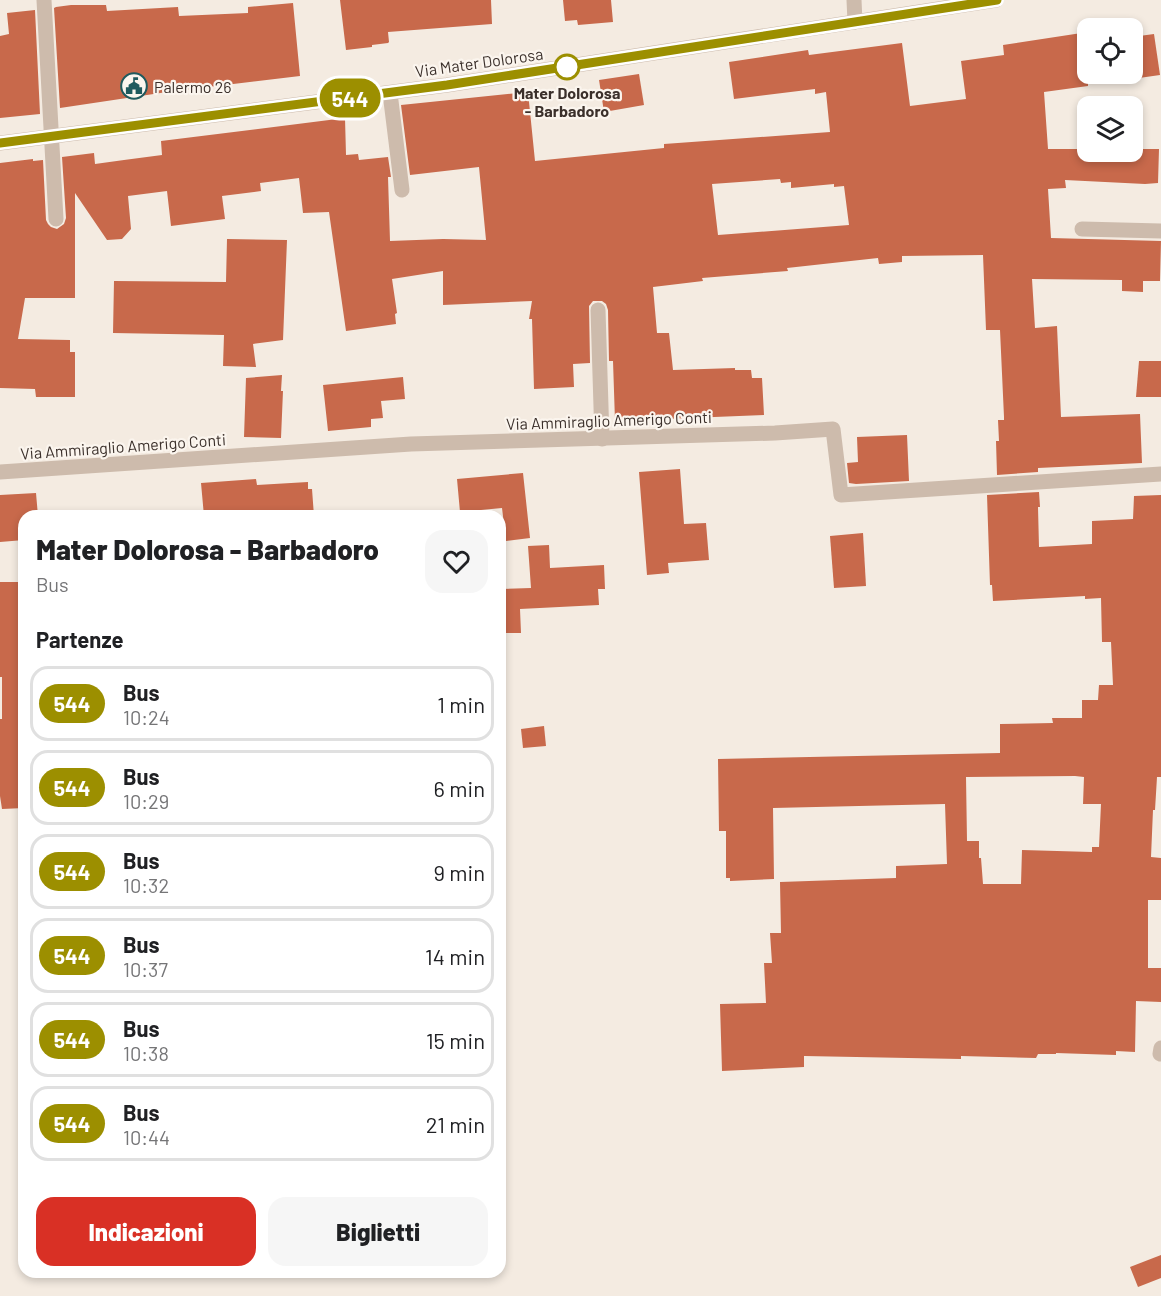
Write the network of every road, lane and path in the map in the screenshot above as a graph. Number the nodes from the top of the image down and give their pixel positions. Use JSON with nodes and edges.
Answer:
{"nodes":[{"id":1,"x":44,"y":0,"type":"edge"},
{"id":2,"x":854,"y":0,"type":"edge"},
{"id":3,"x":996,"y":0,"type":"edge"},
{"id":4,"x":855,"y":22,"type":"junction"},
{"id":5,"x":390,"y":93,"type":"junction"},
{"id":6,"x":51,"y":135,"type":"junction"},
{"id":7,"x":0,"y":142,"type":"edge"},
{"id":8,"x":402,"y":190,"type":"dead end"},
{"id":9,"x":56,"y":219,"type":"dead end"},
{"id":10,"x":1082,"y":229,"type":"dead end"},
{"id":11,"x":1161,"y":231,"type":"edge"},
{"id":12,"x":598,"y":310,"type":"dead end"},
{"id":13,"x":602,"y":439,"type":"junction"},
{"id":14,"x":0,"y":472,"type":"edge"},
{"id":15,"x":1161,"y":474,"type":"edge"},
{"id":16,"x":1161,"y":1048,"type":"edge"},
{"id":17,"x":1160,"y":1054,"type":"edge"}],
"edges":[{"from":1,"to":6,"type":"street"},
{"from":2,"to":4,"type":"street"},
{"from":3,"to":4,"type":"street","name":"Via Mater Dolorosa"},
{"from":4,"to":5,"type":"street","name":"Via Mater Dolorosa"},
{"from":5,"to":6,"type":"street","name":"Via Mater Dolorosa"},
{"from":5,"to":8,"type":"street"},
{"from":6,"to":7,"type":"street","name":"Via Mater Dolorosa"},
{"from":6,"to":9,"type":"street"},
{"from":10,"to":11,"type":"street"},
{"from":12,"to":13,"type":"street"},
{"from":13,"to":14,"type":"street","name":"Via Ammiraglio Amerigo Conti"},
{"from":13,"to":15,"type":"street","name":"Via Ammiraglio Amerigo Conti"},
{"from":16,"to":17,"type":"street"}]}
